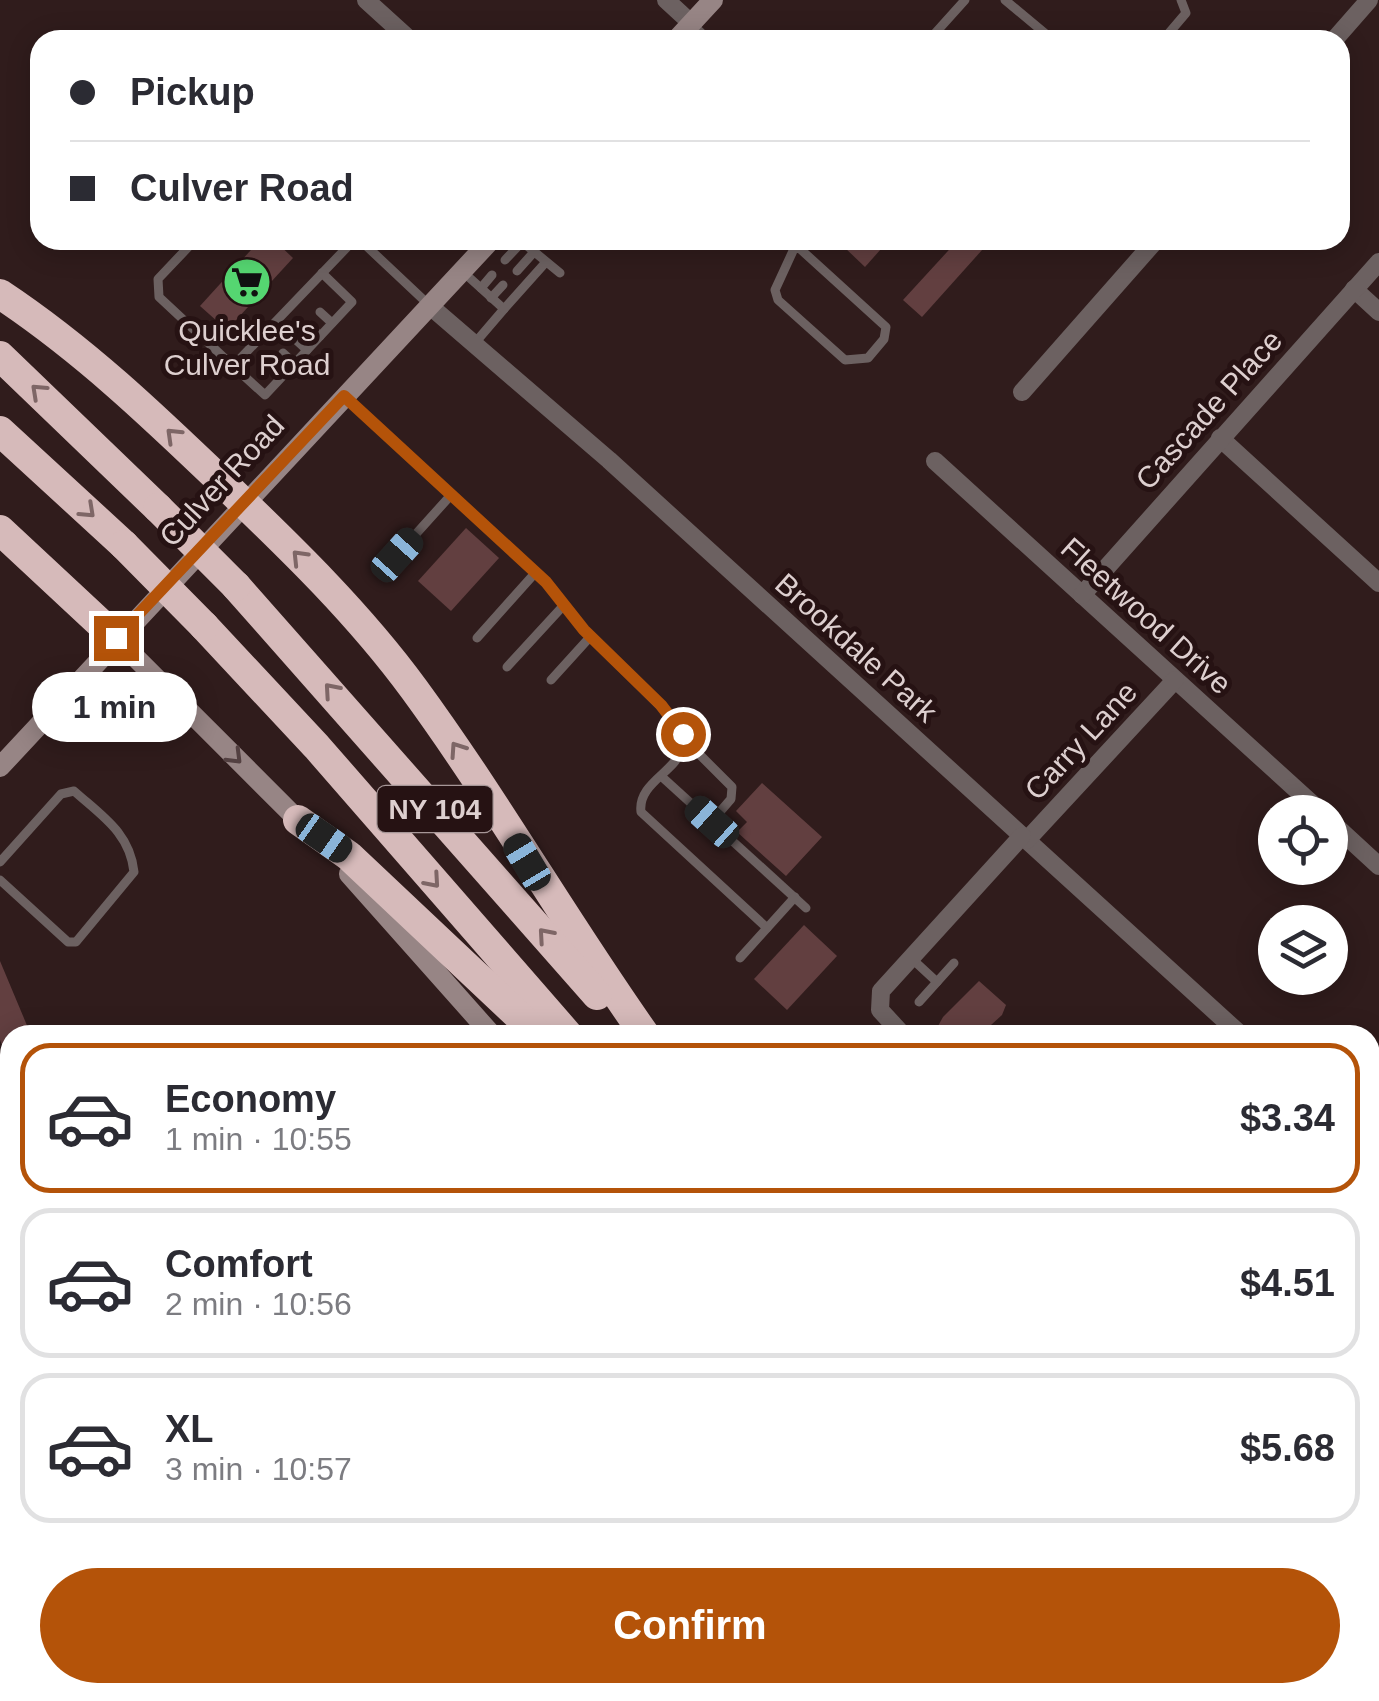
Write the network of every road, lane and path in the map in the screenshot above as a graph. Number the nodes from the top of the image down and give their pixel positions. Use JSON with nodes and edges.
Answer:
{"nodes":[{"id":1,"x":366,"y":0,"type":"edge"},
{"id":2,"x":666,"y":0,"type":"edge"},
{"id":3,"x":712,"y":0,"type":"edge"},
{"id":4,"x":965,"y":0,"type":"edge"},
{"id":5,"x":1006,"y":0,"type":"edge"},
{"id":6,"x":1181,"y":0,"type":"edge"},
{"id":7,"x":1374,"y":1,"type":"edge"},
{"id":8,"x":691,"y":23,"type":"junction"},
{"id":9,"x":399,"y":30,"type":"edge"},
{"id":10,"x":685,"y":30,"type":"edge"},
{"id":11,"x":698,"y":30,"type":"edge"},
{"id":12,"x":937,"y":30,"type":"edge"},
{"id":13,"x":1042,"y":30,"type":"edge"},
{"id":14,"x":1172,"y":30,"type":"edge"},
{"id":15,"x":1344,"y":30,"type":"edge"},
{"id":16,"x":186,"y":250,"type":"edge"},
{"id":17,"x":346,"y":250,"type":"edge"},
{"id":18,"x":368,"y":250,"type":"edge"},
{"id":19,"x":482,"y":250,"type":"edge"},
{"id":20,"x":513,"y":250,"type":"edge"},
{"id":21,"x":532,"y":250,"type":"edge"},
{"id":22,"x":795,"y":250,"type":"edge"},
{"id":23,"x":804,"y":250,"type":"edge"},
{"id":24,"x":1147,"y":250,"type":"edge"},
{"id":25,"x":534,"y":252,"type":"junction"},
{"id":26,"x":505,"y":260,"type":"dead end"},
{"id":27,"x":546,"y":262,"type":"junction"},
{"id":28,"x":1379,"y":262,"type":"edge"},
{"id":29,"x":517,"y":270,"type":"dead end"},
{"id":30,"x":462,"y":271,"type":"junction"},
{"id":31,"x":322,"y":273,"type":"junction"},
{"id":32,"x":560,"y":274,"type":"dead end"},
{"id":33,"x":492,"y":275,"type":"dead end"},
{"id":34,"x":503,"y":285,"type":"dead end"},
{"id":35,"x":481,"y":288,"type":"junction"},
{"id":36,"x":1354,"y":289,"type":"junction"},
{"id":37,"x":0,"y":294,"type":"edge"},
{"id":38,"x":492,"y":298,"type":"junction"},
{"id":39,"x":430,"y":306,"type":"junction"},
{"id":40,"x":504,"y":309,"type":"junction"},
{"id":41,"x":320,"y":312,"type":"dead end"},
{"id":42,"x":1379,"y":312,"type":"edge"},
{"id":43,"x":332,"y":323,"type":"junction"},
{"id":44,"x":309,"y":325,"type":"dead end"},
{"id":45,"x":320,"y":336,"type":"junction"},
{"id":46,"x":295,"y":340,"type":"dead end"},
{"id":47,"x":474,"y":344,"type":"junction"},
{"id":48,"x":307,"y":350,"type":"junction"},
{"id":49,"x":283,"y":353,"type":"dead end"},
{"id":50,"x":0,"y":356,"type":"edge"},
{"id":51,"x":294,"y":363,"type":"junction"},
{"id":52,"x":234,"y":366,"type":"junction"},
{"id":53,"x":1022,"y":392,"type":"dead end"},
{"id":54,"x":344,"y":396,"type":"junction"},
{"id":55,"x":0,"y":431,"type":"edge"},
{"id":56,"x":1220,"y":438,"type":"junction"},
{"id":57,"x":935,"y":461,"type":"dead end"},
{"id":58,"x":451,"y":496,"type":"junction"},
{"id":59,"x":243,"y":502,"type":"junction"},
{"id":60,"x":0,"y":530,"type":"edge"},
{"id":61,"x":397,"y":555,"type":"dead end"},
{"id":62,"x":536,"y":572,"type":"junction"},
{"id":63,"x":1379,"y":583,"type":"edge"},
{"id":64,"x":1082,"y":595,"type":"junction"},
{"id":65,"x":564,"y":605,"type":"junction"},
{"id":66,"x":590,"y":637,"type":"junction"},
{"id":67,"x":116,"y":638,"type":"junction"},
{"id":68,"x":477,"y":638,"type":"dead end"},
{"id":69,"x":508,"y":667,"type":"dead end"},
{"id":70,"x":552,"y":680,"type":"dead end"},
{"id":71,"x":1175,"y":680,"type":"junction"},
{"id":72,"x":683,"y":746,"type":"junction"},
{"id":73,"x":0,"y":767,"type":"edge"},
{"id":74,"x":661,"y":776,"type":"junction"},
{"id":75,"x":1302,"y":795,"type":"edge"},
{"id":76,"x":298,"y":820,"type":"junction"},
{"id":77,"x":712,"y":822,"type":"junction"},
{"id":78,"x":1025,"y":838,"type":"junction"},
{"id":79,"x":1348,"y":838,"type":"edge"},
{"id":80,"x":0,"y":862,"type":"edge"},
{"id":81,"x":1379,"y":866,"type":"edge"},
{"id":82,"x":0,"y":880,"type":"edge"},
{"id":83,"x":794,"y":898,"type":"junction"},
{"id":84,"x":806,"y":908,"type":"dead end"},
{"id":85,"x":767,"y":928,"type":"junction"},
{"id":86,"x":740,"y":958,"type":"dead end"},
{"id":87,"x":910,"y":958,"type":"junction"},
{"id":88,"x":954,"y":963,"type":"dead end"},
{"id":89,"x":937,"y":982,"type":"junction"},
{"id":90,"x":919,"y":1002,"type":"dead end"},
{"id":91,"x":483,"y":1025,"type":"edge"},
{"id":92,"x":528,"y":1025,"type":"edge"},
{"id":93,"x":559,"y":1025,"type":"edge"},
{"id":94,"x":622,"y":1025,"type":"edge"},
{"id":95,"x":638,"y":1025,"type":"edge"},
{"id":96,"x":892,"y":1025,"type":"edge"},
{"id":97,"x":1230,"y":1025,"type":"edge"}],
"edges":[{"from":1,"to":9,"type":"street"},
{"from":2,"to":8,"type":"street"},
{"from":3,"to":8,"type":"main road"},
{"from":4,"to":12,"type":"lane"},
{"from":5,"to":13,"type":"lane"},
{"from":6,"to":14,"type":"lane"},
{"from":7,"to":15,"type":"street"},
{"from":8,"to":10,"type":"main road"},
{"from":8,"to":11,"type":"lane"},
{"from":16,"to":52,"type":"lane"},
{"from":17,"to":31,"type":"lane"},
{"from":18,"to":39,"type":"lane"},
{"from":19,"to":30,"type":"main road","name":"Culver Road"},
{"from":20,"to":26,"type":"lane"},
{"from":21,"to":25,"type":"lane"},
{"from":22,"to":23,"type":"lane"},
{"from":24,"to":53,"type":"street"},
{"from":25,"to":27,"type":"lane"},
{"from":25,"to":29,"type":"lane"},
{"from":27,"to":32,"type":"lane"},
{"from":27,"to":40,"type":"lane"},
{"from":28,"to":36,"type":"street","name":"Cascade Place"},
{"from":30,"to":35,"type":"lane"},
{"from":30,"to":39,"type":"main road","name":"Culver Road"},
{"from":31,"to":43,"type":"lane"},
{"from":31,"to":52,"type":"lane"},
{"from":33,"to":35,"type":"lane"},
{"from":34,"to":38,"type":"lane"},
{"from":35,"to":38,"type":"lane"},
{"from":36,"to":42,"type":"street"},
{"from":36,"to":56,"type":"street","name":"Cascade Place"},
{"from":59,"to":37,"type":"highway","one_way":true},
{"from":38,"to":40,"type":"lane"},
{"from":39,"to":47,"type":"street","name":"Brookdale Park"},
{"from":39,"to":54,"type":"main road","name":"Culver Road"},
{"from":40,"to":47,"type":"lane"},
{"from":41,"to":43,"type":"lane"},
{"from":43,"to":45,"type":"lane"},
{"from":44,"to":45,"type":"lane"},
{"from":45,"to":48,"type":"lane"},
{"from":46,"to":48,"type":"lane"},
{"from":47,"to":78,"type":"street","name":"Brookdale Park"},
{"from":48,"to":51,"type":"lane"},
{"from":49,"to":51,"type":"lane"},
{"from":94,"to":50,"type":"highway","number":"NY 104","one_way":true,"bridge":true},
{"from":51,"to":52,"type":"lane"},
{"from":54,"to":58,"type":"lane"},
{"from":54,"to":59,"type":"main road","name":"Culver Road"},
{"from":55,"to":93,"type":"highway","number":"NY 104","one_way":true,"bridge":true},
{"from":56,"to":63,"type":"street"},
{"from":56,"to":64,"type":"street","name":"Cascade Place"},
{"from":57,"to":64,"type":"street","name":"Fleetwood Drive"},
{"from":58,"to":61,"type":"lane"},
{"from":58,"to":62,"type":"lane"},
{"from":59,"to":67,"type":"main road","name":"Culver Road"},
{"from":95,"to":59,"type":"highway","one_way":true},
{"from":60,"to":67,"type":"highway"},
{"from":62,"to":65,"type":"lane"},
{"from":62,"to":68,"type":"lane"},
{"from":64,"to":71,"type":"street","name":"Fleetwood Drive"},
{"from":65,"to":66,"type":"lane"},
{"from":65,"to":69,"type":"lane"},
{"from":66,"to":70,"type":"lane"},
{"from":66,"to":72,"type":"lane"},
{"from":67,"to":73,"type":"main road","name":"Culver Road"},
{"from":67,"to":76,"type":"main road","one_way":true},
{"from":71,"to":75,"type":"street","name":"Fleetwood Drive"},
{"from":71,"to":78,"type":"street","name":"Carry Lane"},
{"from":72,"to":74,"type":"lane"},
{"from":72,"to":77,"type":"lane"},
{"from":74,"to":77,"type":"lane"},
{"from":74,"to":85,"type":"lane"},
{"from":76,"to":91,"type":"main road"},
{"from":76,"to":92,"type":"highway"},
{"from":77,"to":83,"type":"lane"},
{"from":78,"to":87,"type":"street","name":"Carry Lane"},
{"from":78,"to":97,"type":"street","name":"Brookdale Park"},
{"from":79,"to":81,"type":"street"},
{"from":80,"to":82,"type":"lane"},
{"from":83,"to":84,"type":"lane"},
{"from":83,"to":85,"type":"lane"},
{"from":85,"to":86,"type":"lane"},
{"from":87,"to":89,"type":"lane"},
{"from":87,"to":96,"type":"street","name":"Carry Lane"},
{"from":88,"to":89,"type":"lane"},
{"from":89,"to":90,"type":"lane"}]}
